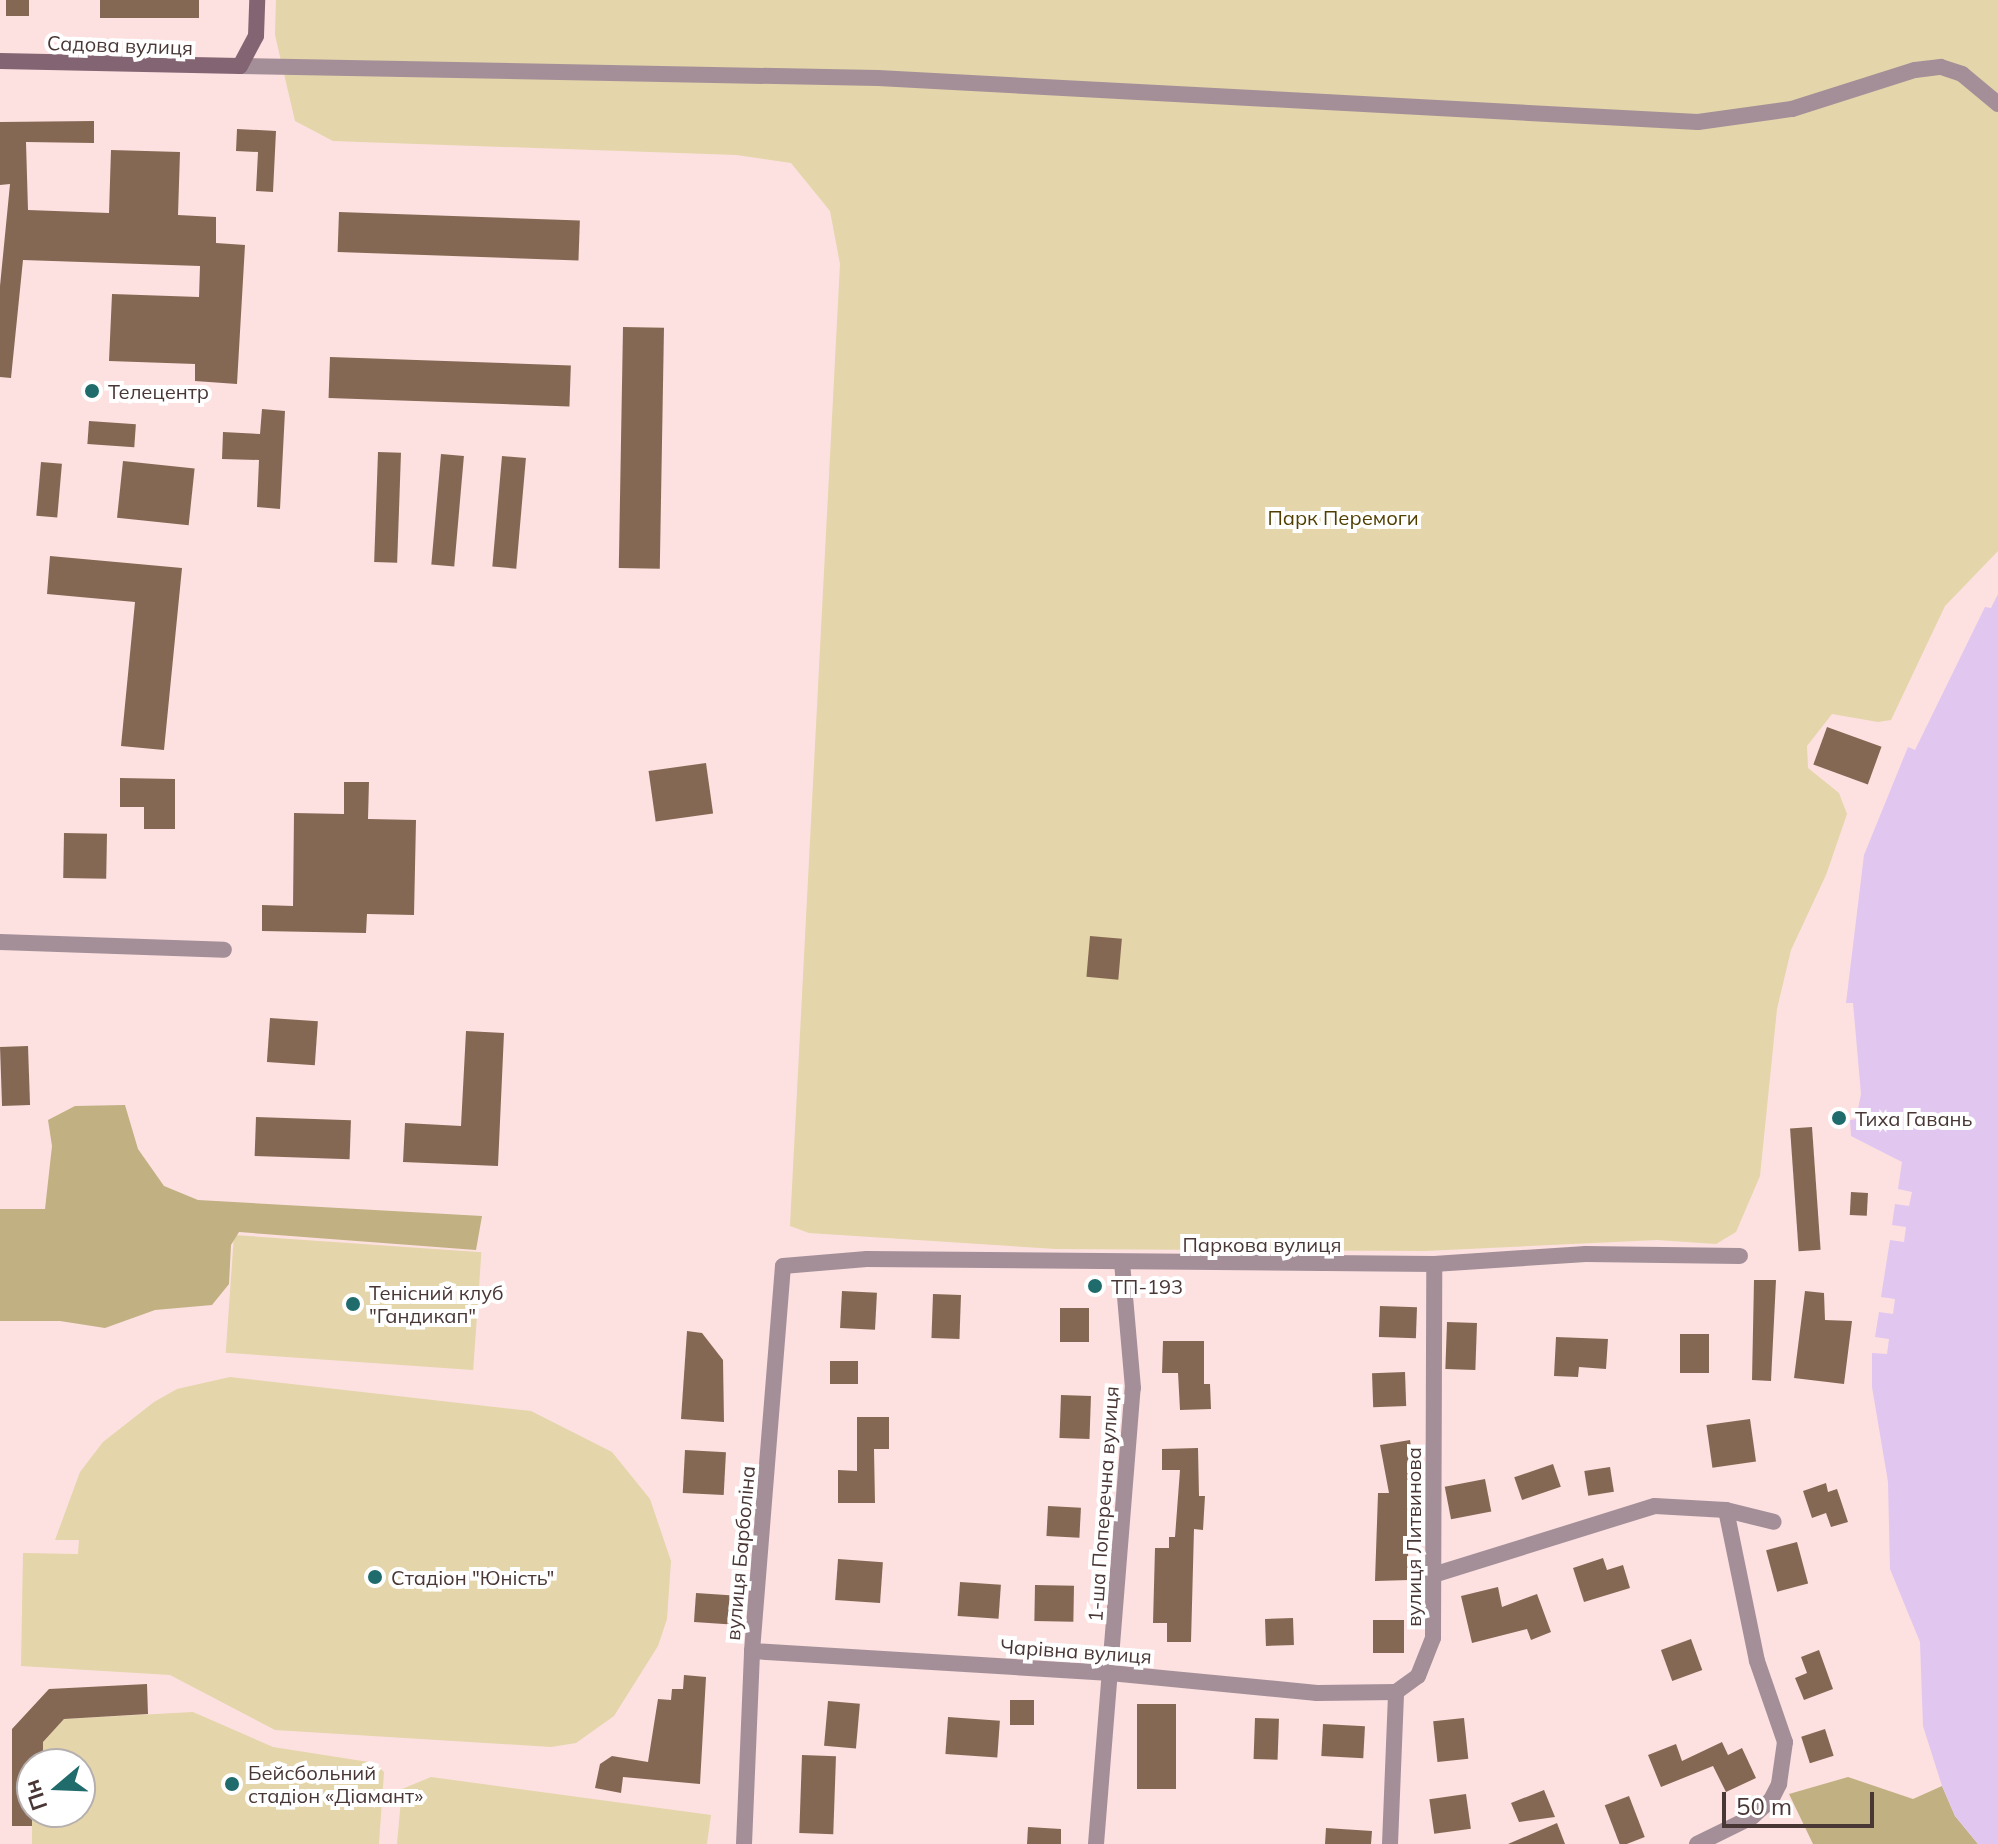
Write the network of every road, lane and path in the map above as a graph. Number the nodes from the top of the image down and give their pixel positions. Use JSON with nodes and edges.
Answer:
{"nodes":[{"id":1,"x":257,"y":0,"type":"edge"},
{"id":2,"x":0,"y":61,"type":"edge"},
{"id":3,"x":240,"y":66,"type":"junction"},
{"id":4,"x":1998,"y":104,"type":"edge"},
{"id":5,"x":0,"y":942,"type":"edge"},
{"id":6,"x":224,"y":950,"type":"dead end"},
{"id":7,"x":1740,"y":1256,"type":"dead end"},
{"id":8,"x":1122,"y":1263,"type":"junction"},
{"id":9,"x":1434,"y":1264,"type":"junction"},
{"id":10,"x":783,"y":1266,"type":"joint"},
{"id":11,"x":1726,"y":1510,"type":"junction"},
{"id":12,"x":1774,"y":1522,"type":"dead end"},
{"id":13,"x":1433,"y":1575,"type":"junction"},
{"id":14,"x":752,"y":1651,"type":"junction"},
{"id":15,"x":1110,"y":1673,"type":"junction"},
{"id":16,"x":1396,"y":1692,"type":"junction"},
{"id":17,"x":744,"y":1844,"type":"edge"},
{"id":18,"x":1096,"y":1844,"type":"edge"},
{"id":19,"x":1390,"y":1844,"type":"edge"},
{"id":20,"x":1697,"y":1844,"type":"edge"}],
"edges":[{"from":1,"to":3,"type":"street"},
{"from":2,"to":3,"type":"street","name":"Садова вулиця"},
{"from":3,"to":4,"type":"street"},
{"from":5,"to":6,"type":"street"},
{"from":7,"to":9,"type":"street","name":"Паркова вулиця"},
{"from":8,"to":9,"type":"street","name":"Паркова вулиця"},
{"from":8,"to":10,"type":"street","name":"Паркова вулиця"},
{"from":8,"to":15,"type":"street","name":"1-ша Поперечна вулиця"},
{"from":9,"to":13,"type":"street","name":"вулиця Литвинова"},
{"from":10,"to":14,"type":"street","name":"вулиця Барболіна"},
{"from":11,"to":12,"type":"street"},
{"from":11,"to":13,"type":"street"},
{"from":11,"to":20,"type":"street"},
{"from":13,"to":16,"type":"street","name":"вулиця Литвинова"},
{"from":14,"to":15,"type":"street","name":"Чарівна вулиця"},
{"from":14,"to":17,"type":"street","name":"вулиця Барболіна"},
{"from":15,"to":16,"type":"street","name":"Чарівна вулиця"},
{"from":15,"to":18,"type":"street","name":"1-ша Поперечна вулиця"},
{"from":16,"to":19,"type":"street"}]}
